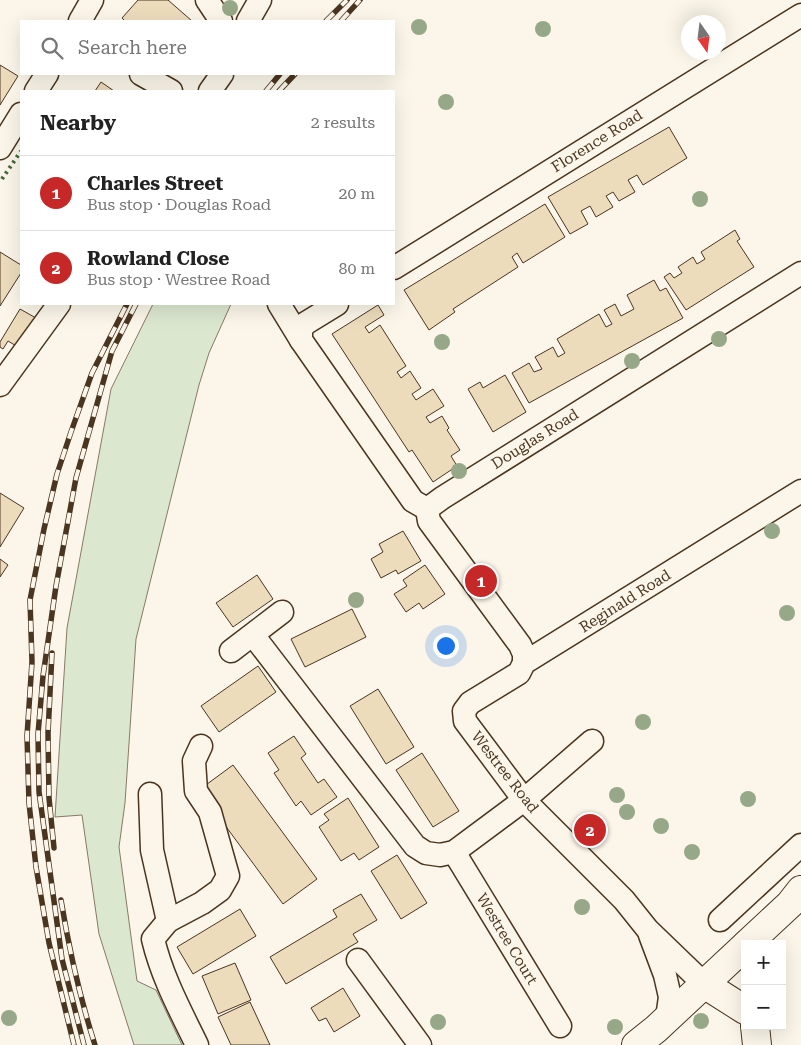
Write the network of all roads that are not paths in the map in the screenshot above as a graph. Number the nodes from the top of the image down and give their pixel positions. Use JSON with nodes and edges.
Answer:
{"nodes":[{"id":1,"x":92,"y":0,"type":"edge"},
{"id":2,"x":207,"y":0,"type":"edge"},
{"id":3,"x":260,"y":0,"type":"edge"},
{"id":4,"x":801,"y":15,"type":"edge"},
{"id":5,"x":81,"y":20,"type":"edge"},
{"id":6,"x":220,"y":20,"type":"edge"},
{"id":7,"x":249,"y":20,"type":"edge"},
{"id":8,"x":46,"y":75,"type":"edge"},
{"id":9,"x":143,"y":75,"type":"edge"},
{"id":10,"x":221,"y":75,"type":"edge"},
{"id":11,"x":37,"y":90,"type":"edge"},
{"id":12,"x":169,"y":90,"type":"edge"},
{"id":13,"x":211,"y":90,"type":"edge"},
{"id":14,"x":20,"y":116,"type":"edge"},
{"id":15,"x":0,"y":148,"type":"edge"},
{"id":16,"x":395,"y":267,"type":"edge"},
{"id":17,"x":801,"y":273,"type":"edge"},
{"id":18,"x":58,"y":305,"type":"edge"},
{"id":19,"x":280,"y":305,"type":"edge"},
{"id":20,"x":336,"y":305,"type":"edge"},
{"id":21,"x":303,"y":332,"type":"junction"},
{"id":22,"x":0,"y":386,"type":"edge"},
{"id":23,"x":801,"y":491,"type":"edge"},
{"id":24,"x":427,"y":509,"type":"junction"},
{"id":25,"x":282,"y":612,"type":"dead end"},
{"id":26,"x":254,"y":635,"type":"junction"},
{"id":27,"x":231,"y":651,"type":"dead end"},
{"id":28,"x":524,"y":663,"type":"junction"},
{"id":29,"x":465,"y":722,"type":"joint"},
{"id":30,"x":592,"y":741,"type":"dead end"},
{"id":31,"x":201,"y":746,"type":"dead end"},
{"id":32,"x":150,"y":794,"type":"dead end"},
{"id":33,"x":524,"y":800,"type":"junction"},
{"id":34,"x":801,"y":845,"type":"edge"},
{"id":35,"x":454,"y":852,"type":"junction"},
{"id":36,"x":795,"y":897,"type":"edge"},
{"id":37,"x":168,"y":920,"type":"junction"},
{"id":38,"x":720,"y":920,"type":"dead end"},
{"id":39,"x":648,"y":930,"type":"junction"},
{"id":40,"x":751,"y":940,"type":"edge"},
{"id":41,"x":775,"y":940,"type":"edge"},
{"id":42,"x":741,"y":950,"type":"edge"},
{"id":43,"x":358,"y":960,"type":"dead end"},
{"id":44,"x":704,"y":984,"type":"junction"},
{"id":45,"x":741,"y":1007,"type":"edge"},
{"id":46,"x":667,"y":1018,"type":"junction"},
{"id":47,"x":560,"y":1026,"type":"dead end"},
{"id":48,"x":755,"y":1030,"type":"edge"},
{"id":49,"x":197,"y":1045,"type":"edge"},
{"id":50,"x":420,"y":1045,"type":"edge"},
{"id":51,"x":636,"y":1045,"type":"edge"},
{"id":52,"x":757,"y":1045,"type":"edge"}],
"edges":[{"from":1,"to":5,"type":"street"},
{"from":2,"to":6,"type":"street"},
{"from":3,"to":7,"type":"street"},
{"from":4,"to":16,"type":"street","name":"Florence Road"},
{"from":8,"to":11,"type":"street"},
{"from":9,"to":12,"type":"street"},
{"from":10,"to":13,"type":"street"},
{"from":14,"to":15,"type":"street"},
{"from":17,"to":24,"type":"street","name":"Douglas Road"},
{"from":18,"to":22,"type":"street"},
{"from":19,"to":21,"type":"street"},
{"from":20,"to":21,"type":"street"},
{"from":21,"to":24,"type":"street"},
{"from":23,"to":28,"type":"street","name":"Reginald Road"},
{"from":24,"to":28,"type":"street"},
{"from":25,"to":26,"type":"street"},
{"from":26,"to":27,"type":"street"},
{"from":26,"to":35,"type":"street"},
{"from":28,"to":29,"type":"street","name":"Reginald Road"},
{"from":29,"to":33,"type":"street","name":"Westree Road"},
{"from":30,"to":33,"type":"street"},
{"from":31,"to":37,"type":"street"},
{"from":32,"to":37,"type":"street"},
{"from":33,"to":35,"type":"street"},
{"from":33,"to":39,"type":"street","name":"Westree Road"},
{"from":34,"to":38,"type":"street"},
{"from":35,"to":47,"type":"street","name":"Westree Court"},
{"from":36,"to":40,"type":"main road"},
{"from":36,"to":41,"type":"main road"},
{"from":37,"to":49,"type":"street"},
{"from":39,"to":44,"type":"street","name":"Westree Road"},
{"from":39,"to":46,"type":"street","name":"Westree Road"},
{"from":42,"to":44,"type":"main road"},
{"from":43,"to":50,"type":"street"},
{"from":44,"to":45,"type":"main road","name":"Westree Road"},
{"from":44,"to":46,"type":"main road"},
{"from":46,"to":51,"type":"main road"},
{"from":48,"to":52,"type":"main road"}]}
